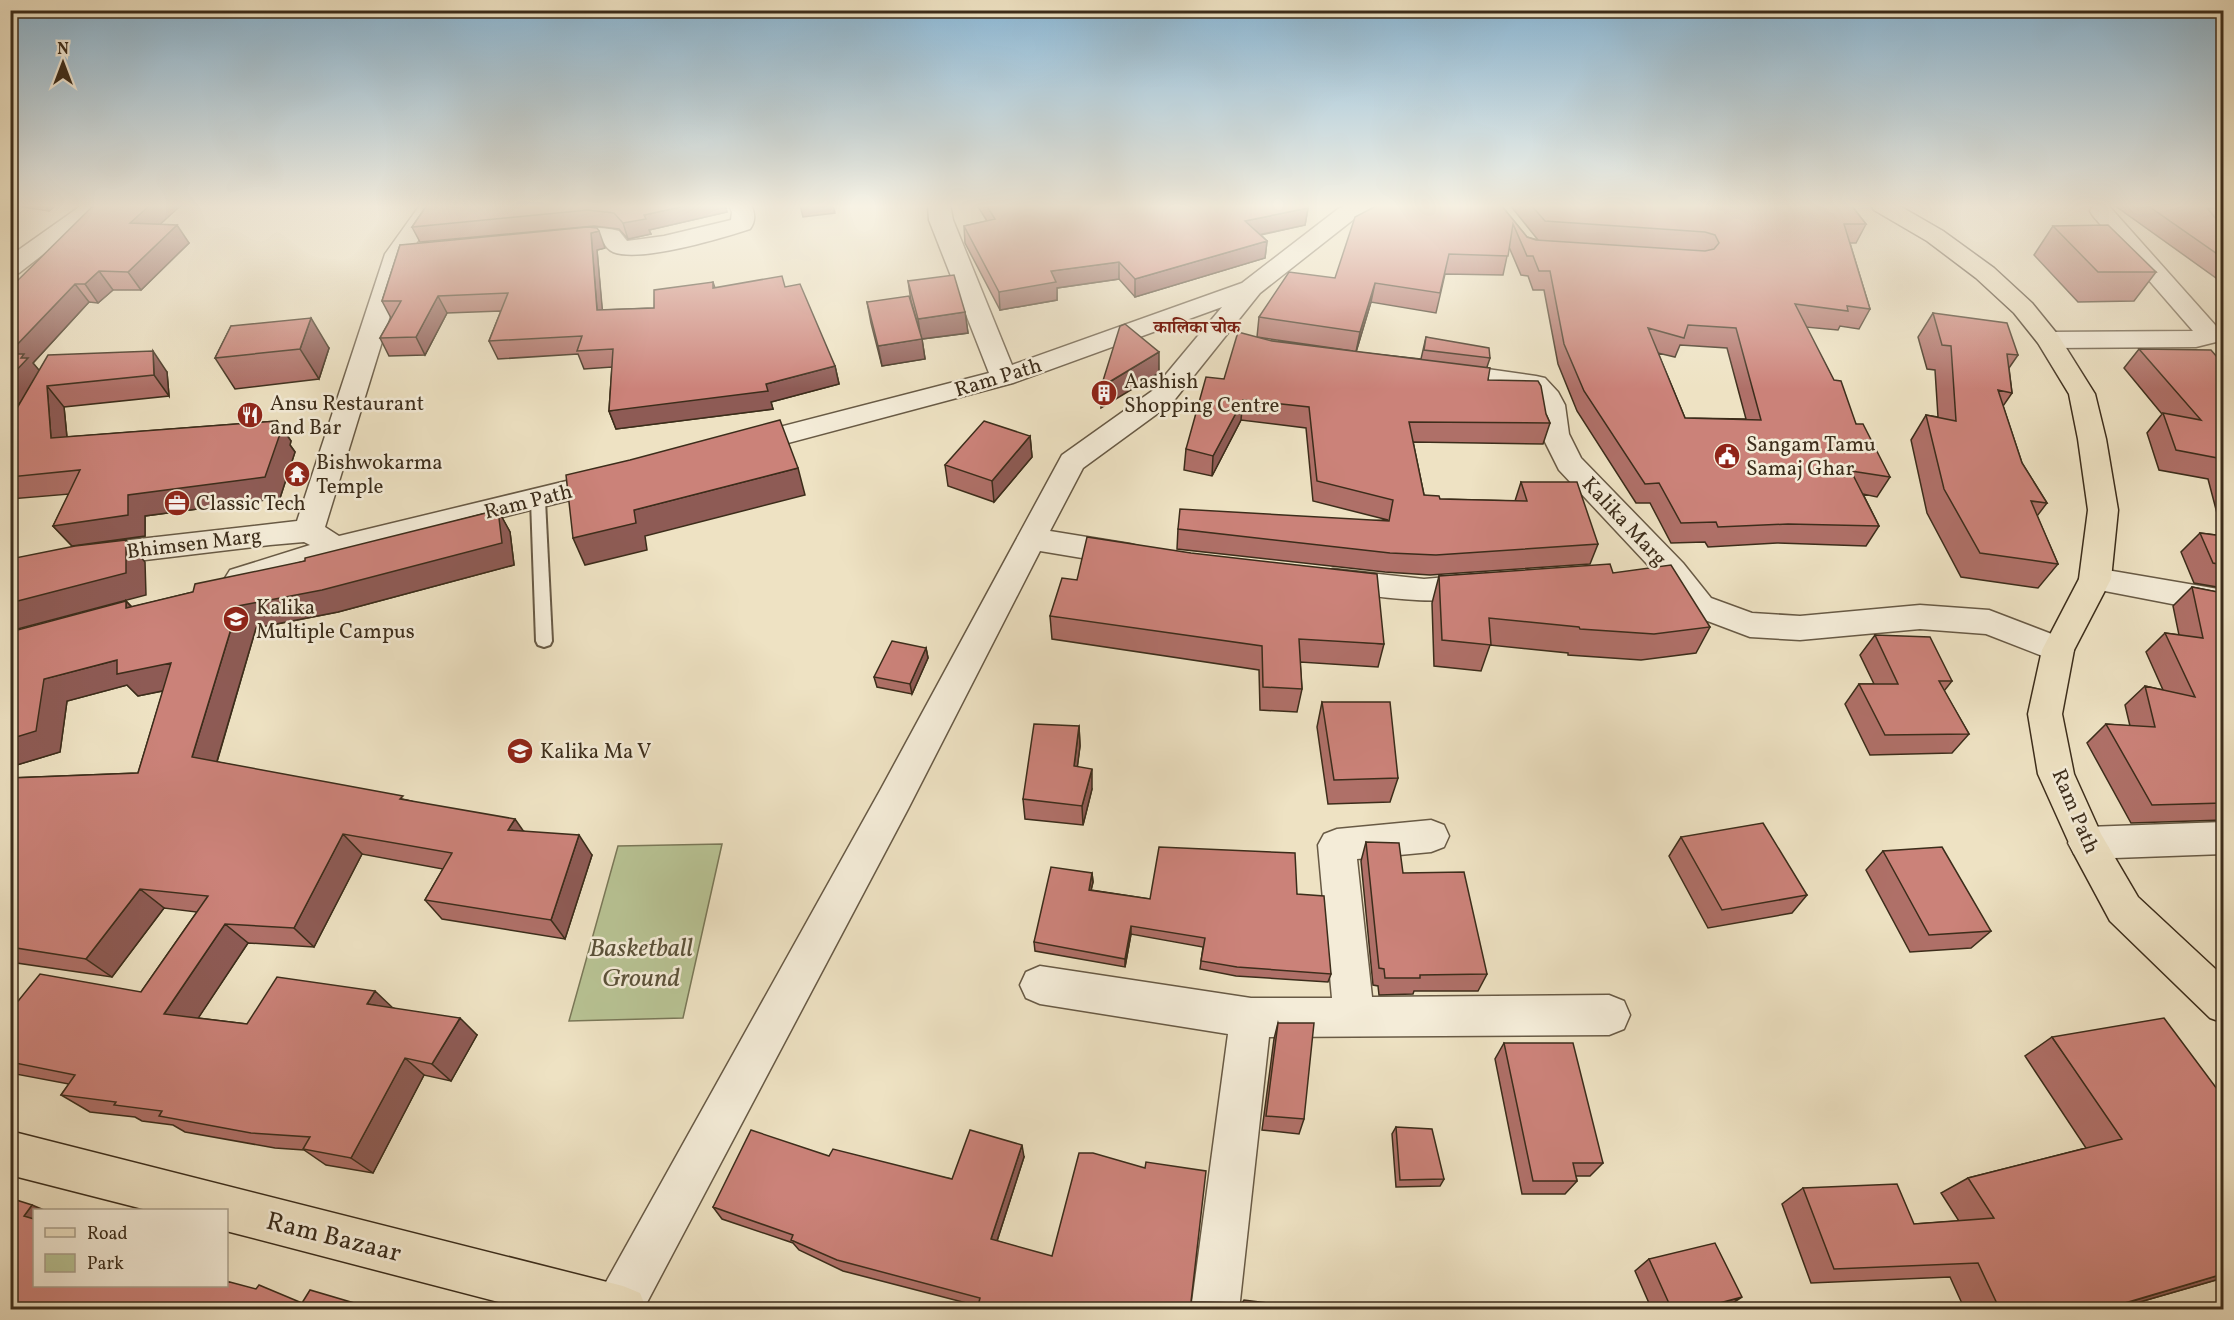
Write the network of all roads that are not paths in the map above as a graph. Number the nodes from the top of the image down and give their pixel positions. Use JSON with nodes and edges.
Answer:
{"nodes":[{"id":1,"x":404,"y":267,"type":"edge"},
{"id":2,"x":960,"y":267,"type":"edge"},
{"id":3,"x":1277,"y":267,"type":"edge"},
{"id":4,"x":1976,"y":267,"type":"edge"},
{"id":5,"x":2150,"y":267,"type":"edge"},
{"id":6,"x":1251,"y":288,"type":"junction"},
{"id":7,"x":1162,"y":320,"type":"junction"},
{"id":8,"x":2049,"y":340,"type":"junction"},
{"id":9,"x":1226,"y":341,"type":"junction"},
{"id":10,"x":1419,"y":368,"type":"edge"},
{"id":11,"x":1004,"y":377,"type":"junction"},
{"id":12,"x":720,"y":452,"type":"edge"},
{"id":13,"x":640,"y":473,"type":"edge"},
{"id":14,"x":538,"y":500,"type":"junction"},
{"id":15,"x":309,"y":531,"type":"junction"},
{"id":16,"x":1031,"y":539,"type":"junction"},
{"id":17,"x":340,"y":547,"type":"junction"},
{"id":18,"x":1156,"y":559,"type":"edge"},
{"id":19,"x":1672,"y":571,"type":"junction"},
{"id":20,"x":10,"y":572,"type":"edge"},
{"id":21,"x":1636,"y":574,"type":"edge"},
{"id":22,"x":1307,"y":577,"type":"edge"},
{"id":23,"x":2094,"y":579,"type":"junction"},
{"id":24,"x":1506,"y":584,"type":"edge"},
{"id":25,"x":217,"y":586,"type":"edge"},
{"id":26,"x":2223,"y":602,"type":"edge"},
{"id":27,"x":544,"y":641,"type":"dead end"},
{"id":28,"x":2058,"y":650,"type":"junction"},
{"id":29,"x":1431,"y":836,"type":"dead end"},
{"id":30,"x":2223,"y":838,"type":"edge"},
{"id":31,"x":2087,"y":843,"type":"junction"},
{"id":32,"x":1040,"y":986,"type":"dead end"},
{"id":33,"x":2223,"y":1004,"type":"edge"},
{"id":34,"x":1609,"y":1015,"type":"dead end"},
{"id":35,"x":1251,"y":1018,"type":"junction"},
{"id":36,"x":1354,"y":1018,"type":"junction"},
{"id":37,"x":10,"y":1153,"type":"edge"},
{"id":38,"x":621,"y":1309,"type":"edge"},
{"id":39,"x":1215,"y":1310,"type":"edge"}],
"edges":[{"from":1,"to":15,"type":"street"},
{"from":2,"to":11,"type":"street"},
{"from":3,"to":6,"type":"street"},
{"from":4,"to":8,"type":"main road","name":"Ram Path"},
{"from":5,"to":8,"type":"street"},
{"from":6,"to":7,"type":"street","name":"Ram Path"},
{"from":6,"to":9,"type":"street"},
{"from":7,"to":9,"type":"street"},
{"from":7,"to":11,"type":"street","name":"Ram Path"},
{"from":8,"to":23,"type":"main road","name":"Ram Path"},
{"from":9,"to":16,"type":"street"},
{"from":10,"to":19,"type":"street","name":"Kalika Marg"},
{"from":11,"to":12,"type":"street","name":"Ram Path"},
{"from":13,"to":14,"type":"street","name":"Ram Path"},
{"from":14,"to":17,"type":"street","name":"Ram Path"},
{"from":14,"to":27,"type":"lane"},
{"from":15,"to":17,"type":"street"},
{"from":15,"to":20,"type":"street","name":"Bhimsen Marg"},
{"from":16,"to":18,"type":"street"},
{"from":16,"to":38,"type":"street"},
{"from":17,"to":25,"type":"street","name":"Ram Path"},
{"from":19,"to":21,"type":"street","name":"Kalika Marg"},
{"from":19,"to":28,"type":"street"},
{"from":22,"to":24,"type":"street"},
{"from":23,"to":26,"type":"street"},
{"from":23,"to":28,"type":"main road","name":"Ram Path"},
{"from":28,"to":31,"type":"main road","name":"Ram Path"},
{"from":29,"to":36,"type":"street"},
{"from":30,"to":31,"type":"street"},
{"from":31,"to":33,"type":"main road","name":"Ram Path"},
{"from":32,"to":35,"type":"street"},
{"from":34,"to":36,"type":"street"},
{"from":35,"to":36,"type":"street"},
{"from":35,"to":39,"type":"street"},
{"from":37,"to":38,"type":"main road","name":"Ram Bazaar"}]}
